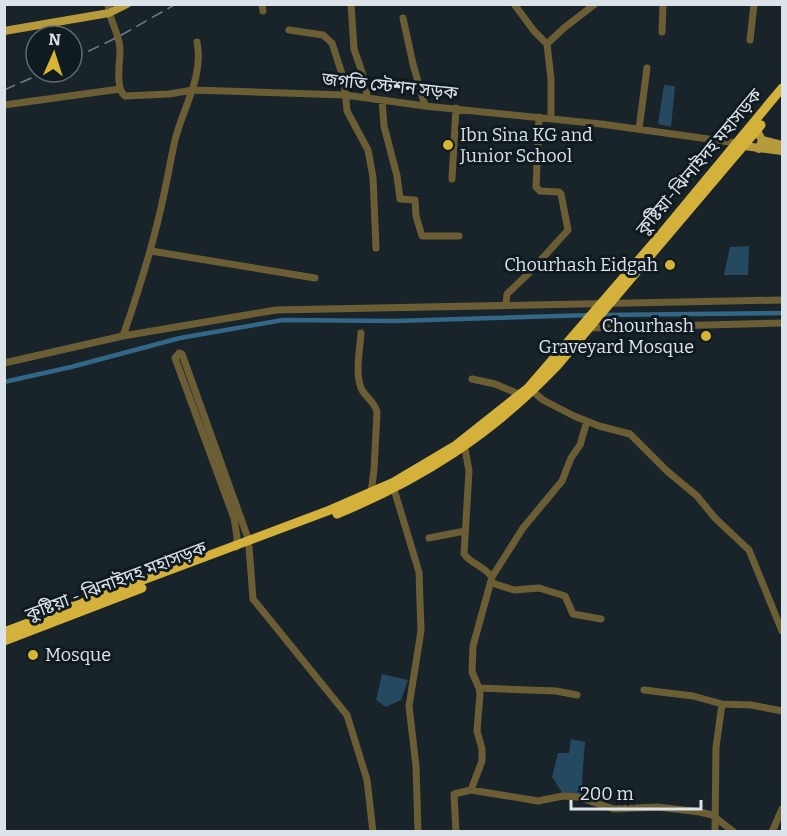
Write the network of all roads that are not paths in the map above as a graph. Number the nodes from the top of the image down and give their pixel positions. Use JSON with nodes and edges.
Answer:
{"nodes":[{"id":1,"x":128,"y":4,"type":"edge"},
{"id":2,"x":351,"y":4,"type":"edge"},
{"id":3,"x":514,"y":4,"type":"edge"},
{"id":4,"x":595,"y":4,"type":"edge"},
{"id":5,"x":663,"y":4,"type":"edge"},
{"id":6,"x":754,"y":4,"type":"edge"},
{"id":7,"x":109,"y":9,"type":"edge"},
{"id":8,"x":403,"y":18,"type":"dead end"},
{"id":9,"x":290,"y":30,"type":"dead end"},
{"id":10,"x":4,"y":31,"type":"edge"},
{"id":11,"x":662,"y":32,"type":"dead end"},
{"id":12,"x":750,"y":40,"type":"dead end"},
{"id":13,"x":197,"y":42,"type":"dead end"},
{"id":14,"x":547,"y":45,"type":"junction"},
{"id":15,"x":647,"y":68,"type":"dead end"},
{"id":16,"x":783,"y":88,"type":"edge"},
{"id":17,"x":120,"y":89,"type":"junction"},
{"id":18,"x":192,"y":90,"type":"junction"},
{"id":19,"x":345,"y":95,"type":"junction"},
{"id":20,"x":783,"y":97,"type":"edge"},
{"id":21,"x":367,"y":98,"type":"junction"},
{"id":22,"x":382,"y":100,"type":"junction"},
{"id":23,"x":4,"y":105,"type":"edge"},
{"id":24,"x":425,"y":106,"type":"junction"},
{"id":25,"x":456,"y":108,"type":"junction"},
{"id":26,"x":539,"y":117,"type":"junction"},
{"id":27,"x":551,"y":118,"type":"junction"},
{"id":28,"x":755,"y":128,"type":"junction"},
{"id":29,"x":639,"y":129,"type":"junction"},
{"id":30,"x":762,"y":140,"type":"junction"},
{"id":31,"x":741,"y":145,"type":"junction"},
{"id":32,"x":783,"y":145,"type":"edge"},
{"id":33,"x":759,"y":149,"type":"junction"},
{"id":34,"x":783,"y":152,"type":"edge"},
{"id":35,"x":453,"y":179,"type":"dead end"},
{"id":36,"x":459,"y":236,"type":"dead end"},
{"id":37,"x":376,"y":248,"type":"dead end"},
{"id":38,"x":151,"y":251,"type":"junction"},
{"id":39,"x":315,"y":278,"type":"dead end"},
{"id":40,"x":783,"y":300,"type":"edge"},
{"id":41,"x":506,"y":304,"type":"junction"},
{"id":42,"x":606,"y":304,"type":"junction"},
{"id":43,"x":783,"y":323,"type":"edge"},
{"id":44,"x":586,"y":327,"type":"junction"},
{"id":45,"x":360,"y":333,"type":"dead end"},
{"id":46,"x":123,"y":336,"type":"junction"},
{"id":47,"x":4,"y":363,"type":"edge"},
{"id":48,"x":472,"y":379,"type":"dead end"},
{"id":49,"x":530,"y":389,"type":"junction"},
{"id":50,"x":519,"y":394,"type":"junction"},
{"id":51,"x":587,"y":421,"type":"junction"},
{"id":52,"x":464,"y":444,"type":"junction"},
{"id":53,"x":393,"y":486,"type":"junction"},
{"id":54,"x":371,"y":493,"type":"junction"},
{"id":55,"x":465,"y":531,"type":"junction"},
{"id":56,"x":429,"y":538,"type":"dead end"},
{"id":57,"x":243,"y":546,"type":"junction"},
{"id":58,"x":492,"y":580,"type":"junction"},
{"id":59,"x":601,"y":620,"type":"dead end"},
{"id":60,"x":783,"y":631,"type":"edge"},
{"id":61,"x":4,"y":632,"type":"edge"},
{"id":62,"x":4,"y":641,"type":"edge"},
{"id":63,"x":479,"y":688,"type":"junction"},
{"id":64,"x":644,"y":690,"type":"dead end"},
{"id":65,"x":577,"y":695,"type":"dead end"},
{"id":66,"x":722,"y":704,"type":"junction"},
{"id":67,"x":783,"y":711,"type":"edge"},
{"id":68,"x":471,"y":790,"type":"junction"},
{"id":69,"x":783,"y":809,"type":"edge"},
{"id":70,"x":714,"y":816,"type":"junction"},
{"id":71,"x":373,"y":831,"type":"edge"},
{"id":72,"x":418,"y":831,"type":"edge"},
{"id":73,"x":456,"y":831,"type":"edge"},
{"id":74,"x":715,"y":831,"type":"edge"},
{"id":75,"x":734,"y":831,"type":"edge"},
{"id":76,"x":772,"y":831,"type":"edge"}],
"edges":[{"from":1,"to":7,"type":"main road"},
{"from":2,"to":21,"type":"street"},
{"from":3,"to":14,"type":"street"},
{"from":4,"to":14,"type":"street"},
{"from":5,"to":11,"type":"street"},
{"from":6,"to":12,"type":"street"},
{"from":7,"to":10,"type":"main road"},
{"from":7,"to":17,"type":"street"},
{"from":8,"to":24,"type":"street"},
{"from":9,"to":19,"type":"street"},
{"from":13,"to":18,"type":"street"},
{"from":14,"to":27,"type":"street"},
{"from":15,"to":29,"type":"street"},
{"from":16,"to":28,"type":"highway","name":"কুষ্টিয়া-ঝিনাইদহ মহাসড়ক"},
{"from":17,"to":18,"type":"street","name":"জগতি স্টেশন সড়ক"},
{"from":17,"to":23,"type":"street"},
{"from":18,"to":19,"type":"street","name":"জগতি স্টেশন সড়ক"},
{"from":18,"to":38,"type":"street"},
{"from":19,"to":21,"type":"street","name":"জগতি স্টেশন সড়ক"},
{"from":19,"to":37,"type":"street"},
{"from":20,"to":28,"type":"highway","name":"কুষ্টিয়া-ঝিনাইদহ মহাসড়ক"},
{"from":21,"to":22,"type":"street","name":"জগতি স্টেশন সড়ক"},
{"from":22,"to":24,"type":"street","name":"জগতি স্টেশন সড়ক"},
{"from":22,"to":36,"type":"street"},
{"from":24,"to":25,"type":"street","name":"জগতি স্টেশন সড়ক"},
{"from":25,"to":26,"type":"street","name":"জগতি স্টেশন সড়ক"},
{"from":25,"to":35,"type":"street"},
{"from":26,"to":27,"type":"street","name":"জগতি স্টেশন সড়ক"},
{"from":26,"to":41,"type":"street"},
{"from":27,"to":29,"type":"street","name":"জগতি স্টেশন সড়ক"},
{"from":28,"to":30,"type":"main road"},
{"from":28,"to":31,"type":"highway","name":"কুষ্টিয়া-ঝিনাইদহ মহাসড়ক"},
{"from":29,"to":31,"type":"street","name":"জগতি স্টেশন সড়ক"},
{"from":30,"to":32,"type":"main road"},
{"from":30,"to":33,"type":"main road"},
{"from":31,"to":33,"type":"main road"},
{"from":31,"to":42,"type":"highway","name":"কুষ্টিয়া-ঝিনাইদহ মহাসড়ক"},
{"from":33,"to":34,"type":"main road"},
{"from":38,"to":39,"type":"street"},
{"from":38,"to":46,"type":"street"},
{"from":40,"to":42,"type":"street"},
{"from":41,"to":42,"type":"street"},
{"from":41,"to":46,"type":"street"},
{"from":42,"to":44,"type":"highway","name":"কুষ্টিয়া-ঝিনাইদহ মহাসড়ক"},
{"from":43,"to":44,"type":"street"},
{"from":44,"to":49,"type":"highway","name":"কুষ্টিয়া-ঝিনাইদহ মহাসড়ক"},
{"from":45,"to":54,"type":"street"},
{"from":46,"to":47,"type":"street"},
{"from":48,"to":50,"type":"street"},
{"from":49,"to":50,"type":"highway","name":"কুষ্টিয়া-ঝিনাইদহ মহাসড়ক"},
{"from":49,"to":51,"type":"street"},
{"from":49,"to":52,"type":"highway","name":"কুষ্টিয়া-ঝিনাইদহ মহাসড়ক"},
{"from":50,"to":52,"type":"highway","name":"কুষ্টিয়া-ঝিনাইদহ মহাসড়ক"},
{"from":51,"to":58,"type":"street"},
{"from":51,"to":60,"type":"street"},
{"from":52,"to":53,"type":"highway","name":"কুষ্টিয়া-ঝিনাইদহ মহাসড়ক"},
{"from":52,"to":55,"type":"street"},
{"from":53,"to":54,"type":"highway","name":"কুষ্টিয়া-ঝিনাইদহ মহাসড়ক"},
{"from":53,"to":57,"type":"highway","name":"কুষ্টিয়া-ঝিনাইদহ মহাসড়ক"},
{"from":53,"to":72,"type":"street"},
{"from":54,"to":57,"type":"highway","name":"কুষ্টিয়া-ঝিনাইদহ মহাসড়ক"},
{"from":55,"to":56,"type":"street"},
{"from":55,"to":58,"type":"street"},
{"from":57,"to":57,"type":"street"},
{"from":57,"to":61,"type":"highway","name":"কুষ্টিয়া - ঝিনাইদহ মহাসড়ক"},
{"from":57,"to":62,"type":"highway","name":"কুষ্টিয়া - ঝিনাইদহ মহাসড়ক"},
{"from":57,"to":71,"type":"street"},
{"from":58,"to":59,"type":"street"},
{"from":58,"to":63,"type":"street"},
{"from":63,"to":65,"type":"street"},
{"from":63,"to":68,"type":"street"},
{"from":64,"to":66,"type":"street"},
{"from":66,"to":67,"type":"street"},
{"from":66,"to":70,"type":"street"},
{"from":68,"to":70,"type":"street"},
{"from":68,"to":73,"type":"street"},
{"from":69,"to":76,"type":"street"},
{"from":70,"to":74,"type":"street"},
{"from":70,"to":75,"type":"street"}]}
